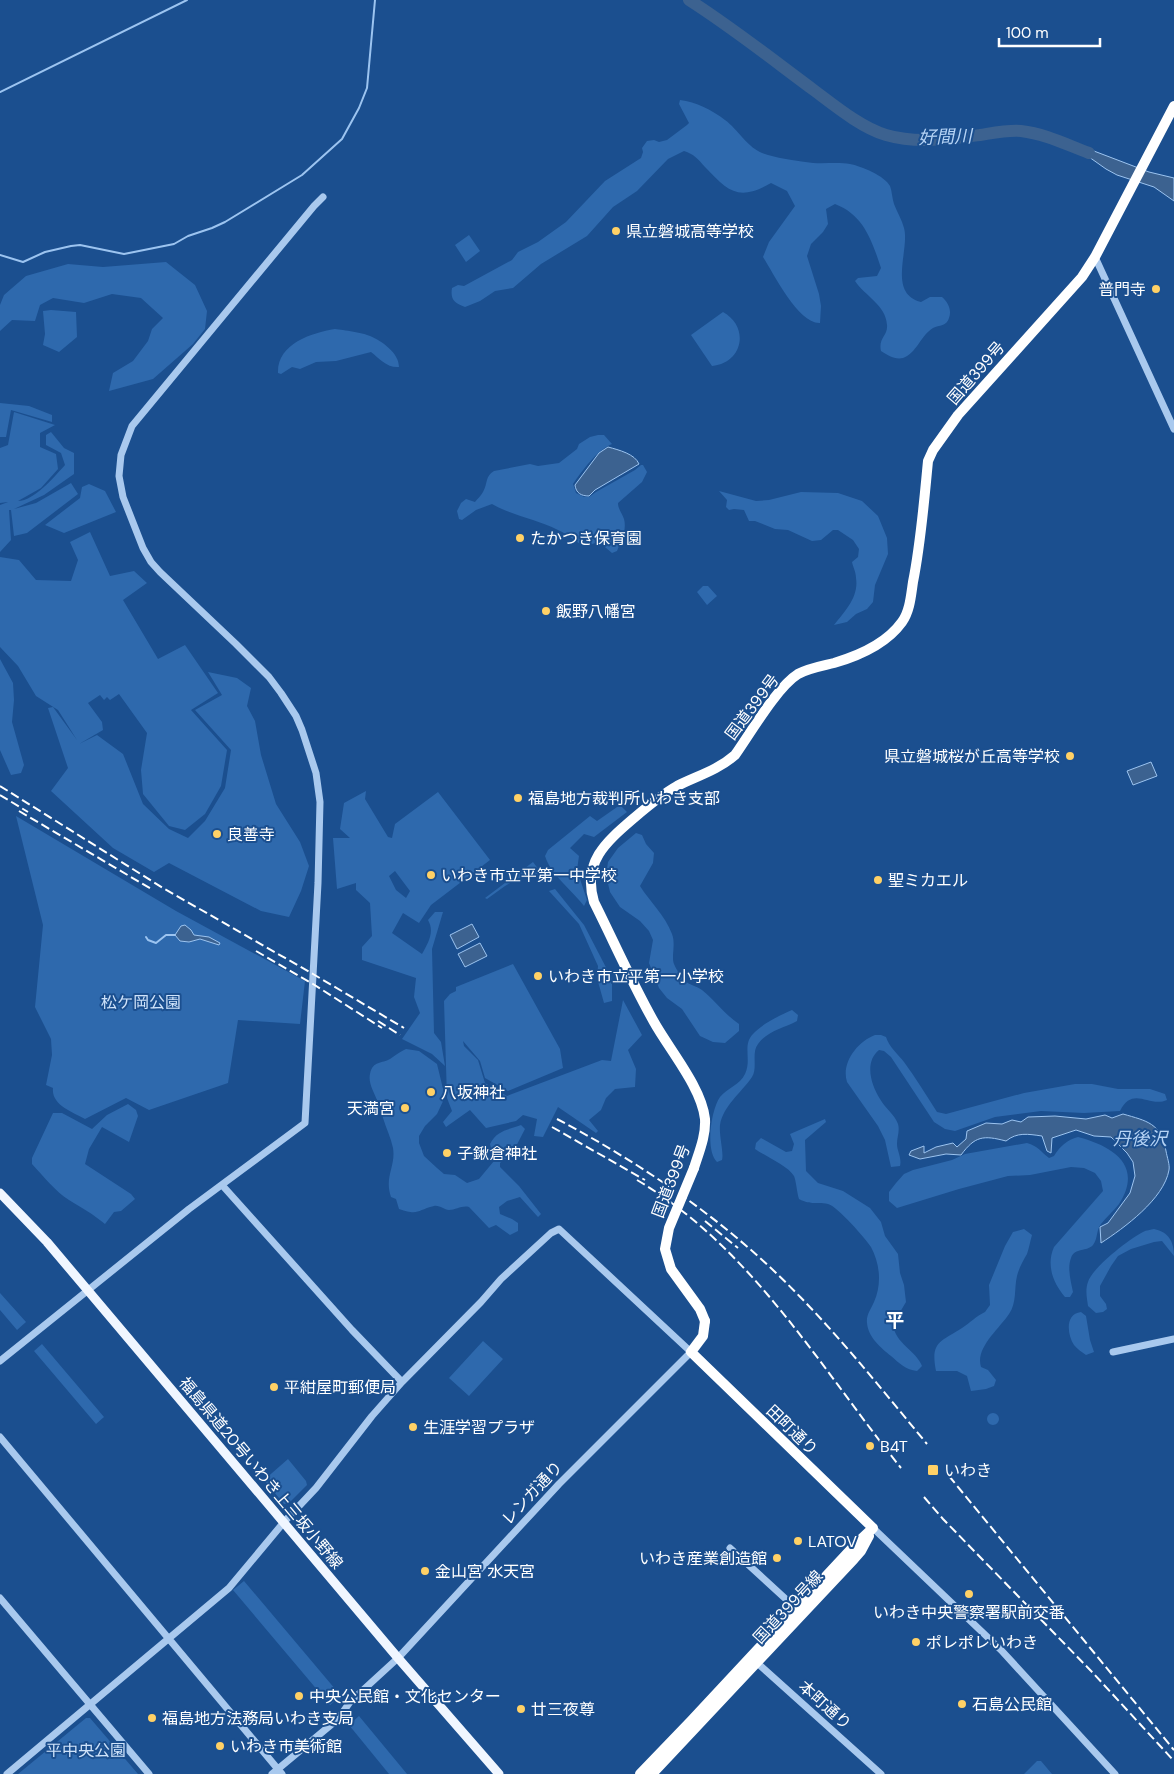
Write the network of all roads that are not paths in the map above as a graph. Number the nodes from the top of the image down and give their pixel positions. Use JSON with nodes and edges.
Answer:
{"nodes":[{"id":1,"x":1174,"y":106,"type":"edge"},
{"id":2,"x":323,"y":198,"type":"dead end"},
{"id":3,"x":1095,"y":257,"type":"junction"},
{"id":4,"x":1174,"y":429,"type":"edge"},
{"id":5,"x":222,"y":1185,"type":"junction"},
{"id":6,"x":0,"y":1193,"type":"edge"},
{"id":7,"x":88,"y":1289,"type":"junction"},
{"id":8,"x":1174,"y":1339,"type":"edge"},
{"id":9,"x":691,"y":1352,"type":"junction"},
{"id":10,"x":1112,"y":1352,"type":"dead end"},
{"id":11,"x":0,"y":1360,"type":"edge"},
{"id":12,"x":402,"y":1382,"type":"junction"},
{"id":13,"x":0,"y":1437,"type":"edge"},
{"id":14,"x":284,"y":1522,"type":"junction"},
{"id":15,"x":873,"y":1528,"type":"junction"},
{"id":16,"x":730,"y":1548,"type":"dead end"},
{"id":17,"x":0,"y":1598,"type":"edge"},
{"id":18,"x":794,"y":1610,"type":"junction"},
{"id":19,"x":169,"y":1638,"type":"junction"},
{"id":20,"x":398,"y":1658,"type":"junction"},
{"id":21,"x":754,"y":1660,"type":"junction"},
{"id":22,"x":90,"y":1704,"type":"junction"},
{"id":23,"x":278,"y":1772,"type":"edge"},
{"id":24,"x":7,"y":1774,"type":"edge"},
{"id":25,"x":149,"y":1774,"type":"edge"},
{"id":26,"x":499,"y":1774,"type":"edge"},
{"id":27,"x":640,"y":1774,"type":"edge"},
{"id":28,"x":652,"y":1774,"type":"edge"},
{"id":29,"x":881,"y":1774,"type":"edge"},
{"id":30,"x":1115,"y":1774,"type":"edge"}],
"edges":[{"from":1,"to":3,"type":"highway","name":"国道399号"},
{"from":2,"to":5,"type":"street"},
{"from":3,"to":4,"type":"street"},
{"from":3,"to":9,"type":"highway","name":"国道399号","bridge":true},
{"from":5,"to":7,"type":"street"},
{"from":5,"to":12,"type":"street"},
{"from":6,"to":7,"type":"main road","name":"福島県道20号いわき上三坂小野線"},
{"from":7,"to":11,"type":"street"},
{"from":7,"to":14,"type":"main road","name":"福島県道20号いわき上三坂小野線"},
{"from":8,"to":10,"type":"street"},
{"from":9,"to":12,"type":"street"},
{"from":9,"to":15,"type":"highway","name":"田町通り"},
{"from":9,"to":20,"type":"street","name":"レンガ通り"},
{"from":12,"to":14,"type":"street"},
{"from":13,"to":19,"type":"street"},
{"from":14,"to":19,"type":"street"},
{"from":14,"to":20,"type":"main road","name":"福島県道20号いわき上三坂小野線"},
{"from":15,"to":18,"type":"highway","name":"国道399号線"},
{"from":15,"to":21,"type":"highway","name":"国道399号線"},
{"from":15,"to":30,"type":"street"},
{"from":16,"to":18,"type":"street"},
{"from":17,"to":22,"type":"street"},
{"from":18,"to":21,"type":"highway","name":"国道399号線"},
{"from":19,"to":22,"type":"street"},
{"from":19,"to":23,"type":"street"},
{"from":20,"to":23,"type":"street","name":"レンガ通り"},
{"from":20,"to":26,"type":"main road","name":"福島県道20号いわき上三坂小野線"},
{"from":21,"to":27,"type":"highway","name":"国道399号線"},
{"from":21,"to":28,"type":"highway","name":"国道399号線"},
{"from":21,"to":29,"type":"street","name":"本町通り"},
{"from":22,"to":24,"type":"street"},
{"from":22,"to":25,"type":"street"}]}
